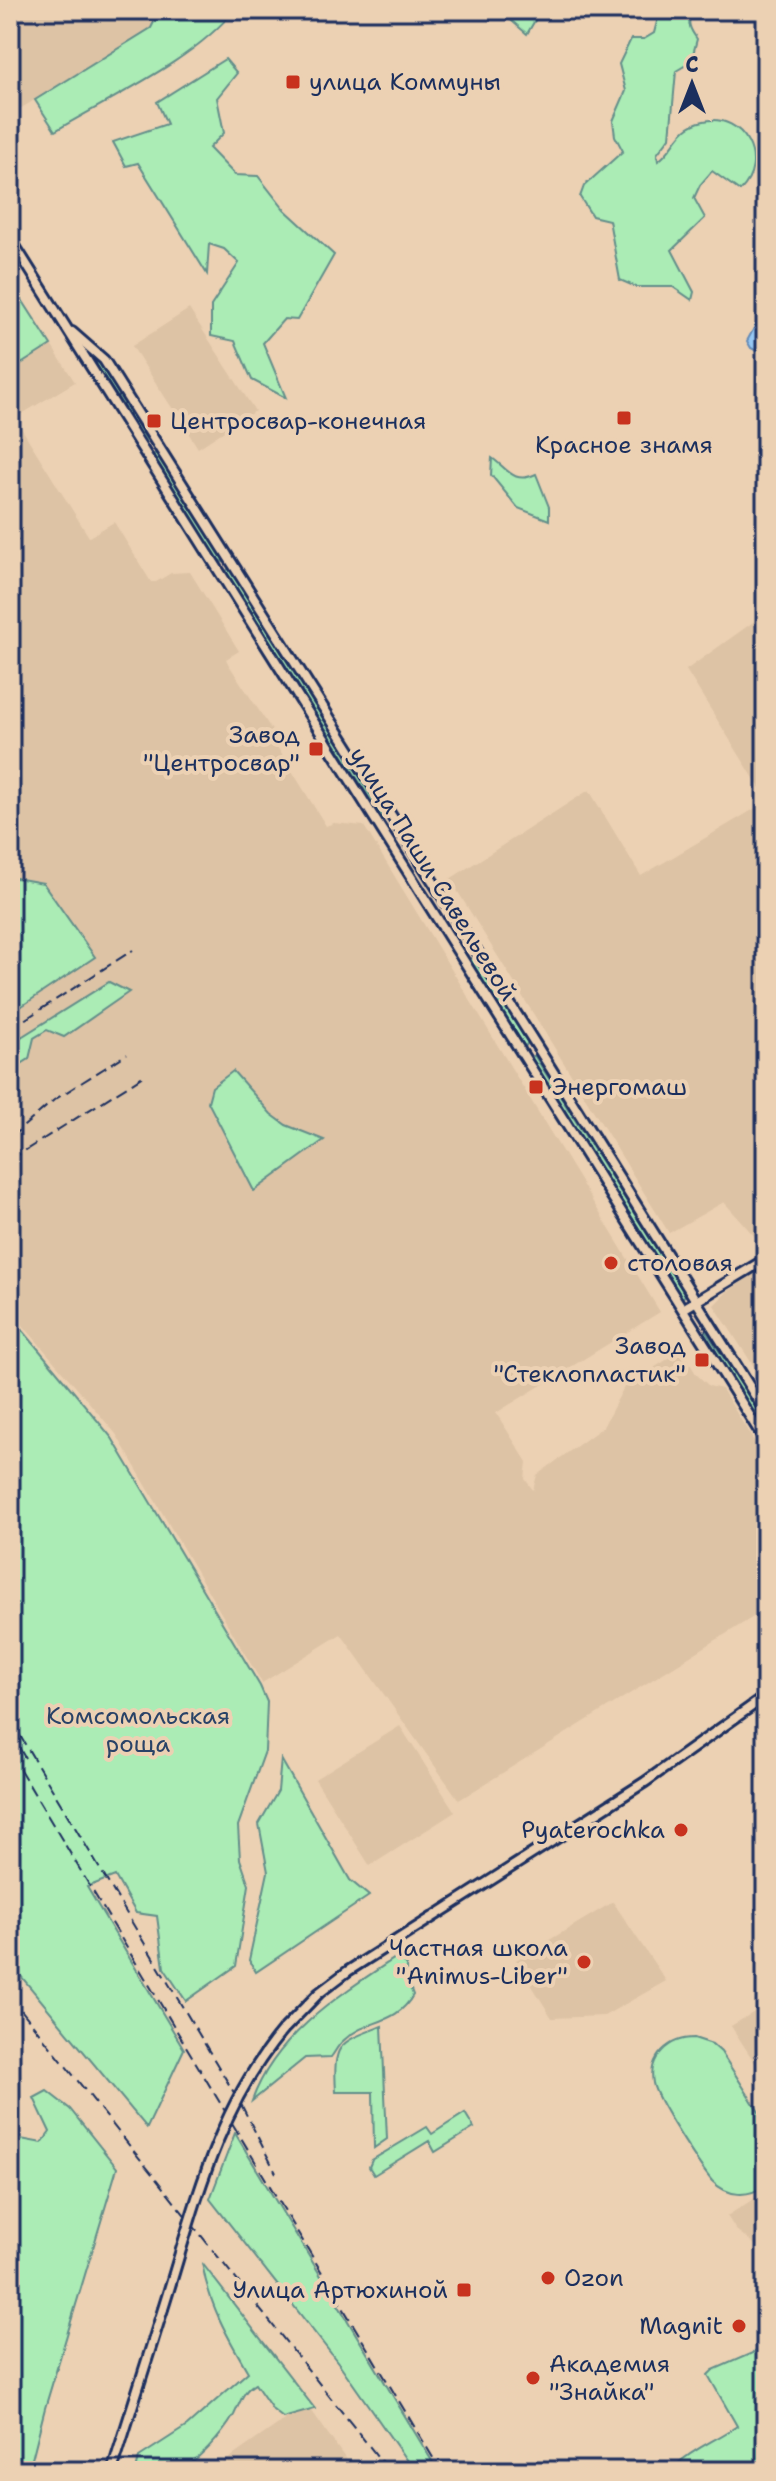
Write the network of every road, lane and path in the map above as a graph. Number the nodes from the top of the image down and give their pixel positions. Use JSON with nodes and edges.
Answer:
{"nodes":[{"id":1,"x":10,"y":238,"type":"edge"},
{"id":2,"x":65,"y":326,"type":"junction"},
{"id":3,"x":766,"y":1259,"type":"edge"},
{"id":4,"x":696,"y":1302,"type":"junction"},
{"id":5,"x":683,"y":1309,"type":"junction"},
{"id":6,"x":766,"y":1413,"type":"edge"},
{"id":7,"x":766,"y":1442,"type":"edge"},
{"id":8,"x":766,"y":1696,"type":"edge"},
{"id":9,"x":112,"y":2471,"type":"edge"}],
"edges":[{"from":1,"to":2,"type":"street","name":"улица Паши Савельевой"},
{"from":2,"to":4,"type":"street","name":"улица Паши Савельевой"},
{"from":2,"to":5,"type":"street","name":"улица Паши Савельевой"},
{"from":3,"to":4,"type":"street"},
{"from":4,"to":5,"type":"street"},
{"from":4,"to":6,"type":"street","name":"улица Паши Савельевой"},
{"from":5,"to":7,"type":"street","name":"улица Паши Савельевой"},
{"from":8,"to":9,"type":"street","bridge":true}]}
